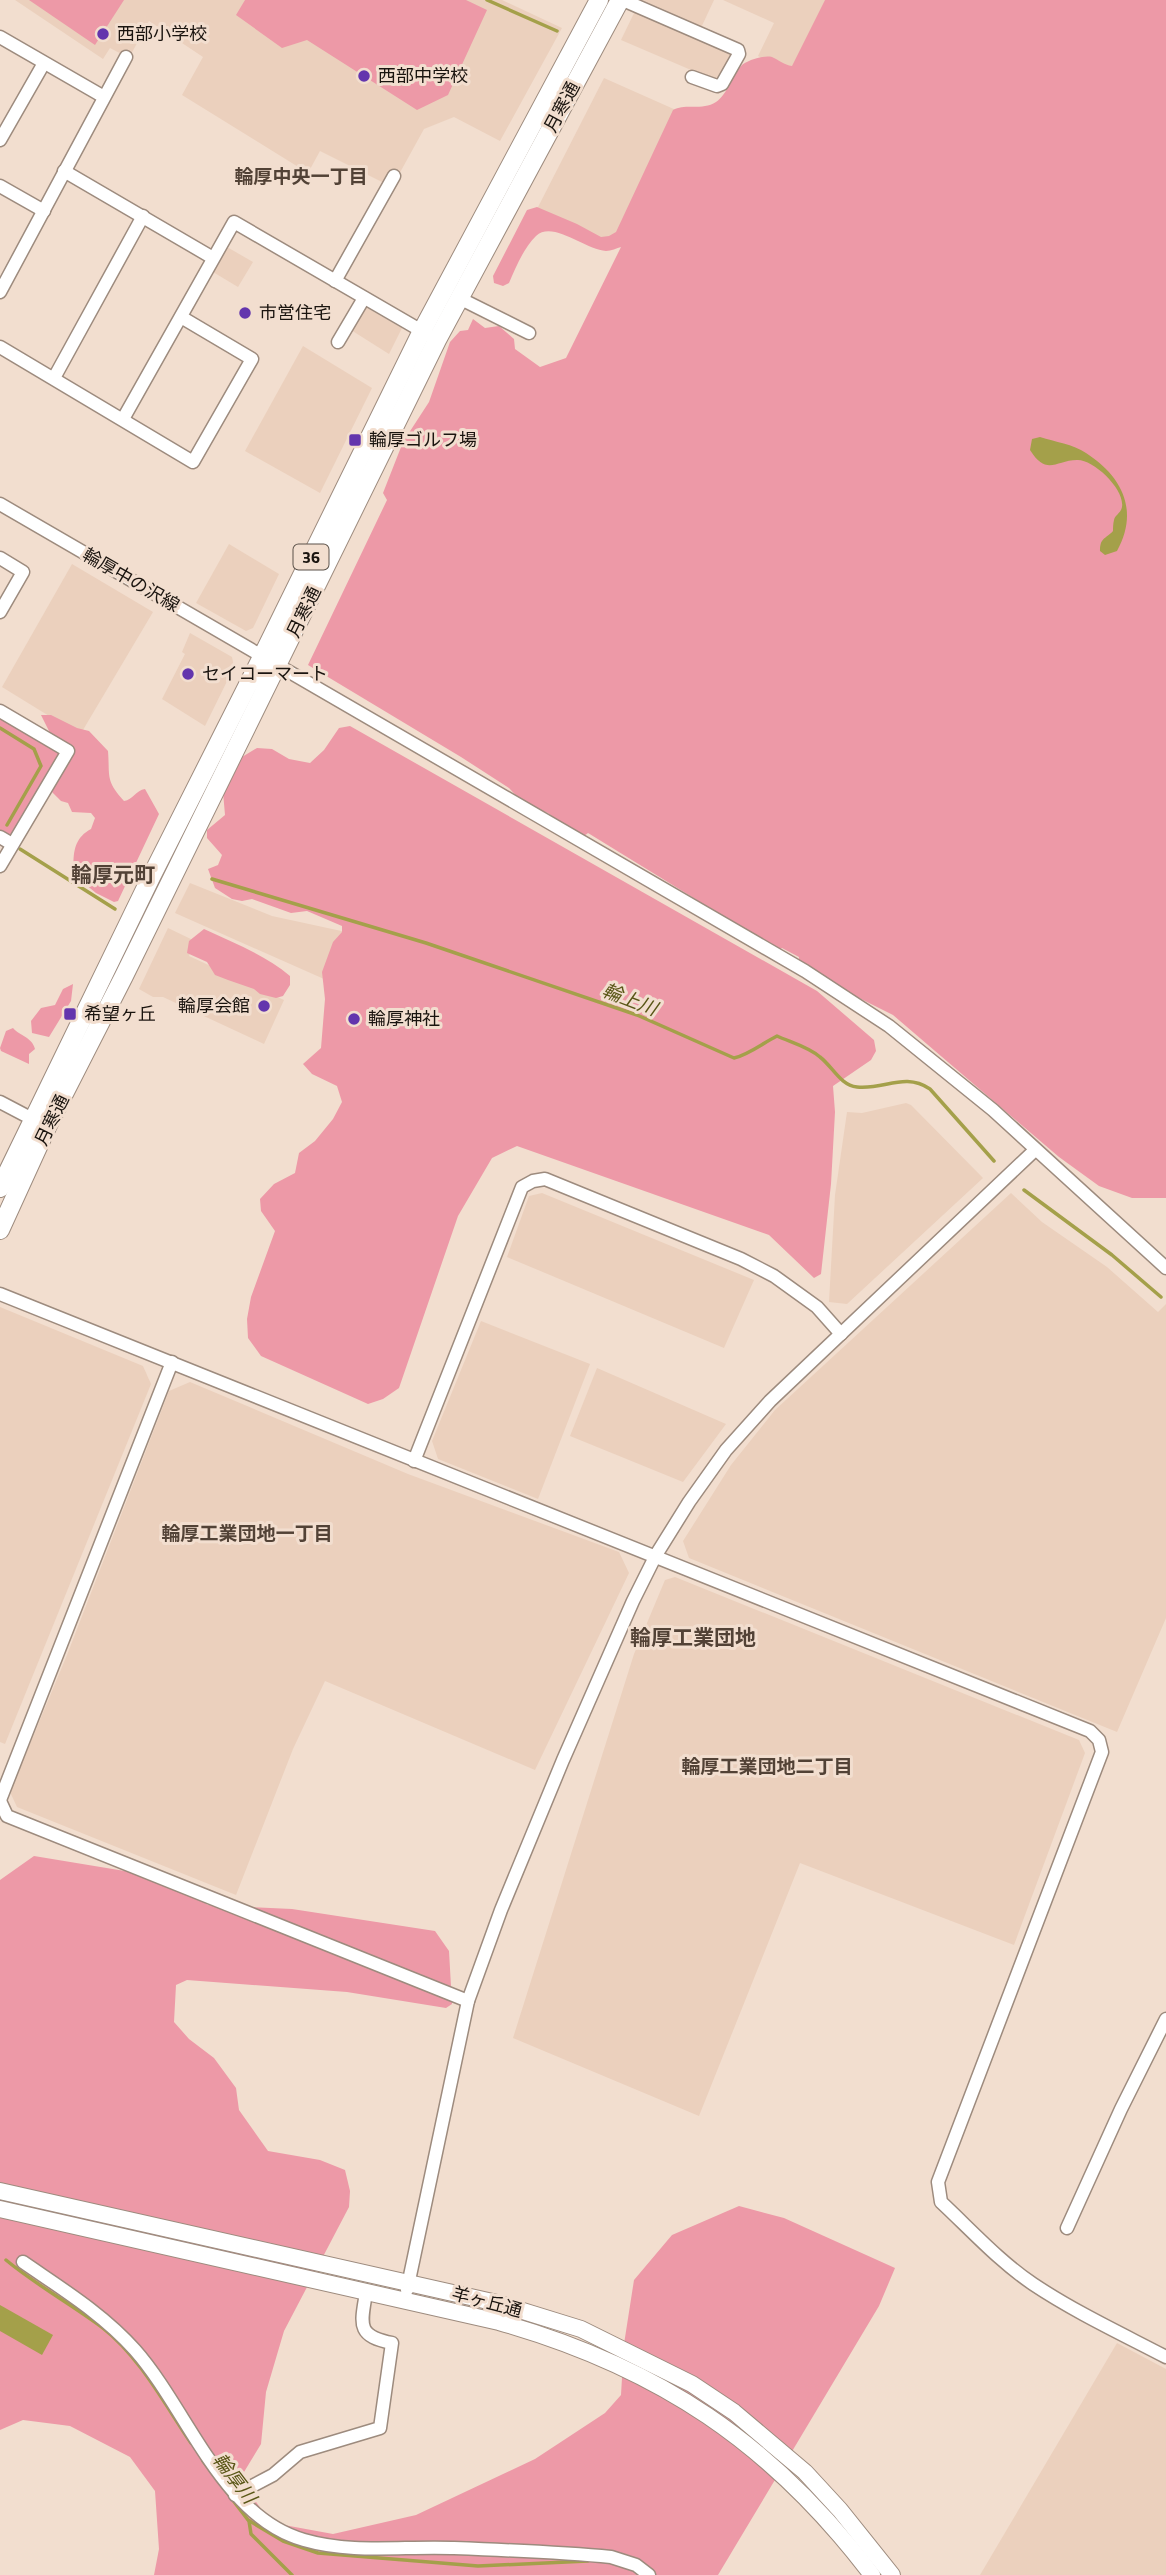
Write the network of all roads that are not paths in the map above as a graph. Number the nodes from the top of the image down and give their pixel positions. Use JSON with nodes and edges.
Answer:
{"nodes":[{"id":1,"x":599,"y":0,"type":"edge"},
{"id":2,"x":621,"y":0,"type":"edge"},
{"id":3,"x":0,"y":37,"type":"edge"},
{"id":4,"x":127,"y":57,"type":"dead end"},
{"id":5,"x":44,"y":63,"type":"junction"},
{"id":6,"x":692,"y":77,"type":"dead end"},
{"id":7,"x":104,"y":97,"type":"junction"},
{"id":8,"x":0,"y":140,"type":"edge"},
{"id":9,"x":64,"y":171,"type":"junction"},
{"id":10,"x":394,"y":176,"type":"dead end"},
{"id":11,"x":0,"y":186,"type":"edge"},
{"id":12,"x":44,"y":211,"type":"junction"},
{"id":13,"x":143,"y":216,"type":"junction"},
{"id":14,"x":214,"y":258,"type":"junction"},
{"id":15,"x":335,"y":281,"type":"junction"},
{"id":16,"x":1,"y":287,"type":"edge"},
{"id":17,"x":364,"y":298,"type":"junction"},
{"id":18,"x":459,"y":298,"type":"junction"},
{"id":19,"x":181,"y":317,"type":"junction"},
{"id":20,"x":529,"y":333,"type":"dead end"},
{"id":21,"x":429,"y":336,"type":"junction"},
{"id":22,"x":338,"y":342,"type":"dead end"},
{"id":23,"x":0,"y":347,"type":"edge"},
{"id":24,"x":54,"y":378,"type":"junction"},
{"id":25,"x":123,"y":419,"type":"junction"},
{"id":26,"x":0,"y":504,"type":"edge"},
{"id":27,"x":0,"y":558,"type":"edge"},
{"id":28,"x":0,"y":612,"type":"edge"},
{"id":29,"x":270,"y":662,"type":"junction"},
{"id":30,"x":0,"y":711,"type":"edge"},
{"id":31,"x":0,"y":837,"type":"edge"},
{"id":32,"x":12,"y":844,"type":"junction"},
{"id":33,"x":0,"y":866,"type":"edge"},
{"id":34,"x":0,"y":1102,"type":"edge"},
{"id":35,"x":40,"y":1124,"type":"junction"},
{"id":36,"x":1035,"y":1150,"type":"junction"},
{"id":37,"x":0,"y":1188,"type":"edge"},
{"id":38,"x":0,"y":1230,"type":"edge"},
{"id":39,"x":1166,"y":1268,"type":"edge"},
{"id":40,"x":0,"y":1294,"type":"edge"},
{"id":41,"x":841,"y":1334,"type":"junction"},
{"id":42,"x":172,"y":1362,"type":"junction"},
{"id":43,"x":414,"y":1461,"type":"junction"},
{"id":44,"x":656,"y":1555,"type":"junction"},
{"id":45,"x":0,"y":1800,"type":"edge"},
{"id":46,"x":468,"y":2001,"type":"junction"},
{"id":47,"x":1166,"y":2019,"type":"edge"},
{"id":48,"x":0,"y":2191,"type":"edge"},
{"id":49,"x":0,"y":2209,"type":"edge"},
{"id":50,"x":1067,"y":2228,"type":"dead end"},
{"id":51,"x":23,"y":2262,"type":"dead end"},
{"id":52,"x":409,"y":2282,"type":"junction"},
{"id":53,"x":366,"y":2293,"type":"junction"},
{"id":54,"x":405,"y":2302,"type":"junction"},
{"id":55,"x":1166,"y":2357,"type":"edge"},
{"id":56,"x":236,"y":2495,"type":"junction"},
{"id":57,"x":649,"y":2575,"type":"edge"},
{"id":58,"x":872,"y":2575,"type":"edge"},
{"id":59,"x":891,"y":2575,"type":"edge"}],
"edges":[{"from":1,"to":21,"type":"highway","name":"月寒通","number":"36"},
{"from":2,"to":6,"type":"street"},
{"from":2,"to":18,"type":"highway","name":"月寒通","number":"36"},
{"from":3,"to":5,"type":"street"},
{"from":4,"to":7,"type":"street"},
{"from":5,"to":7,"type":"street"},
{"from":5,"to":8,"type":"street"},
{"from":7,"to":9,"type":"street"},
{"from":9,"to":12,"type":"street"},
{"from":9,"to":13,"type":"street"},
{"from":10,"to":15,"type":"street"},
{"from":11,"to":12,"type":"street"},
{"from":12,"to":16,"type":"street"},
{"from":13,"to":14,"type":"street"},
{"from":13,"to":24,"type":"street"},
{"from":14,"to":15,"type":"street"},
{"from":14,"to":19,"type":"street"},
{"from":15,"to":17,"type":"street"},
{"from":17,"to":21,"type":"street"},
{"from":17,"to":22,"type":"street"},
{"from":18,"to":20,"type":"street"},
{"from":18,"to":21,"type":"highway","name":"月寒通","number":"36"},
{"from":19,"to":25,"type":"street"},
{"from":19,"to":25,"type":"street"},
{"from":21,"to":29,"type":"highway","name":"月寒通","number":"36"},
{"from":23,"to":24,"type":"street"},
{"from":24,"to":25,"type":"street"},
{"from":26,"to":29,"type":"street","name":"輪厚中の沢線"},
{"from":27,"to":28,"type":"street"},
{"from":29,"to":35,"type":"highway","name":"月寒通","number":"36"},
{"from":29,"to":36,"type":"street","name":"輪厚中の沢線"},
{"from":30,"to":32,"type":"street"},
{"from":31,"to":32,"type":"street"},
{"from":32,"to":33,"type":"street"},
{"from":34,"to":35,"type":"street"},
{"from":35,"to":37,"type":"highway","name":"月寒通","number":"36"},
{"from":35,"to":38,"type":"highway","name":"月寒通","number":"36"},
{"from":36,"to":39,"type":"street","name":"輪厚中の沢線"},
{"from":36,"to":41,"type":"street"},
{"from":40,"to":42,"type":"street"},
{"from":41,"to":43,"type":"street"},
{"from":41,"to":44,"type":"street"},
{"from":42,"to":43,"type":"street"},
{"from":42,"to":45,"type":"street"},
{"from":43,"to":44,"type":"street"},
{"from":44,"to":46,"type":"street"},
{"from":44,"to":55,"type":"street"},
{"from":45,"to":46,"type":"street"},
{"from":46,"to":52,"type":"street"},
{"from":47,"to":50,"type":"street"},
{"from":48,"to":52,"type":"main road","name":"羊ヶ丘通"},
{"from":49,"to":53,"type":"main road","name":"羊ヶ丘通"},
{"from":51,"to":56,"type":"street"},
{"from":52,"to":54,"type":"street"},
{"from":52,"to":59,"type":"main road","name":"羊ヶ丘通"},
{"from":53,"to":54,"type":"main road","name":"羊ヶ丘通"},
{"from":53,"to":56,"type":"street"},
{"from":54,"to":58,"type":"main road","name":"羊ヶ丘通"},
{"from":56,"to":57,"type":"street"}]}
